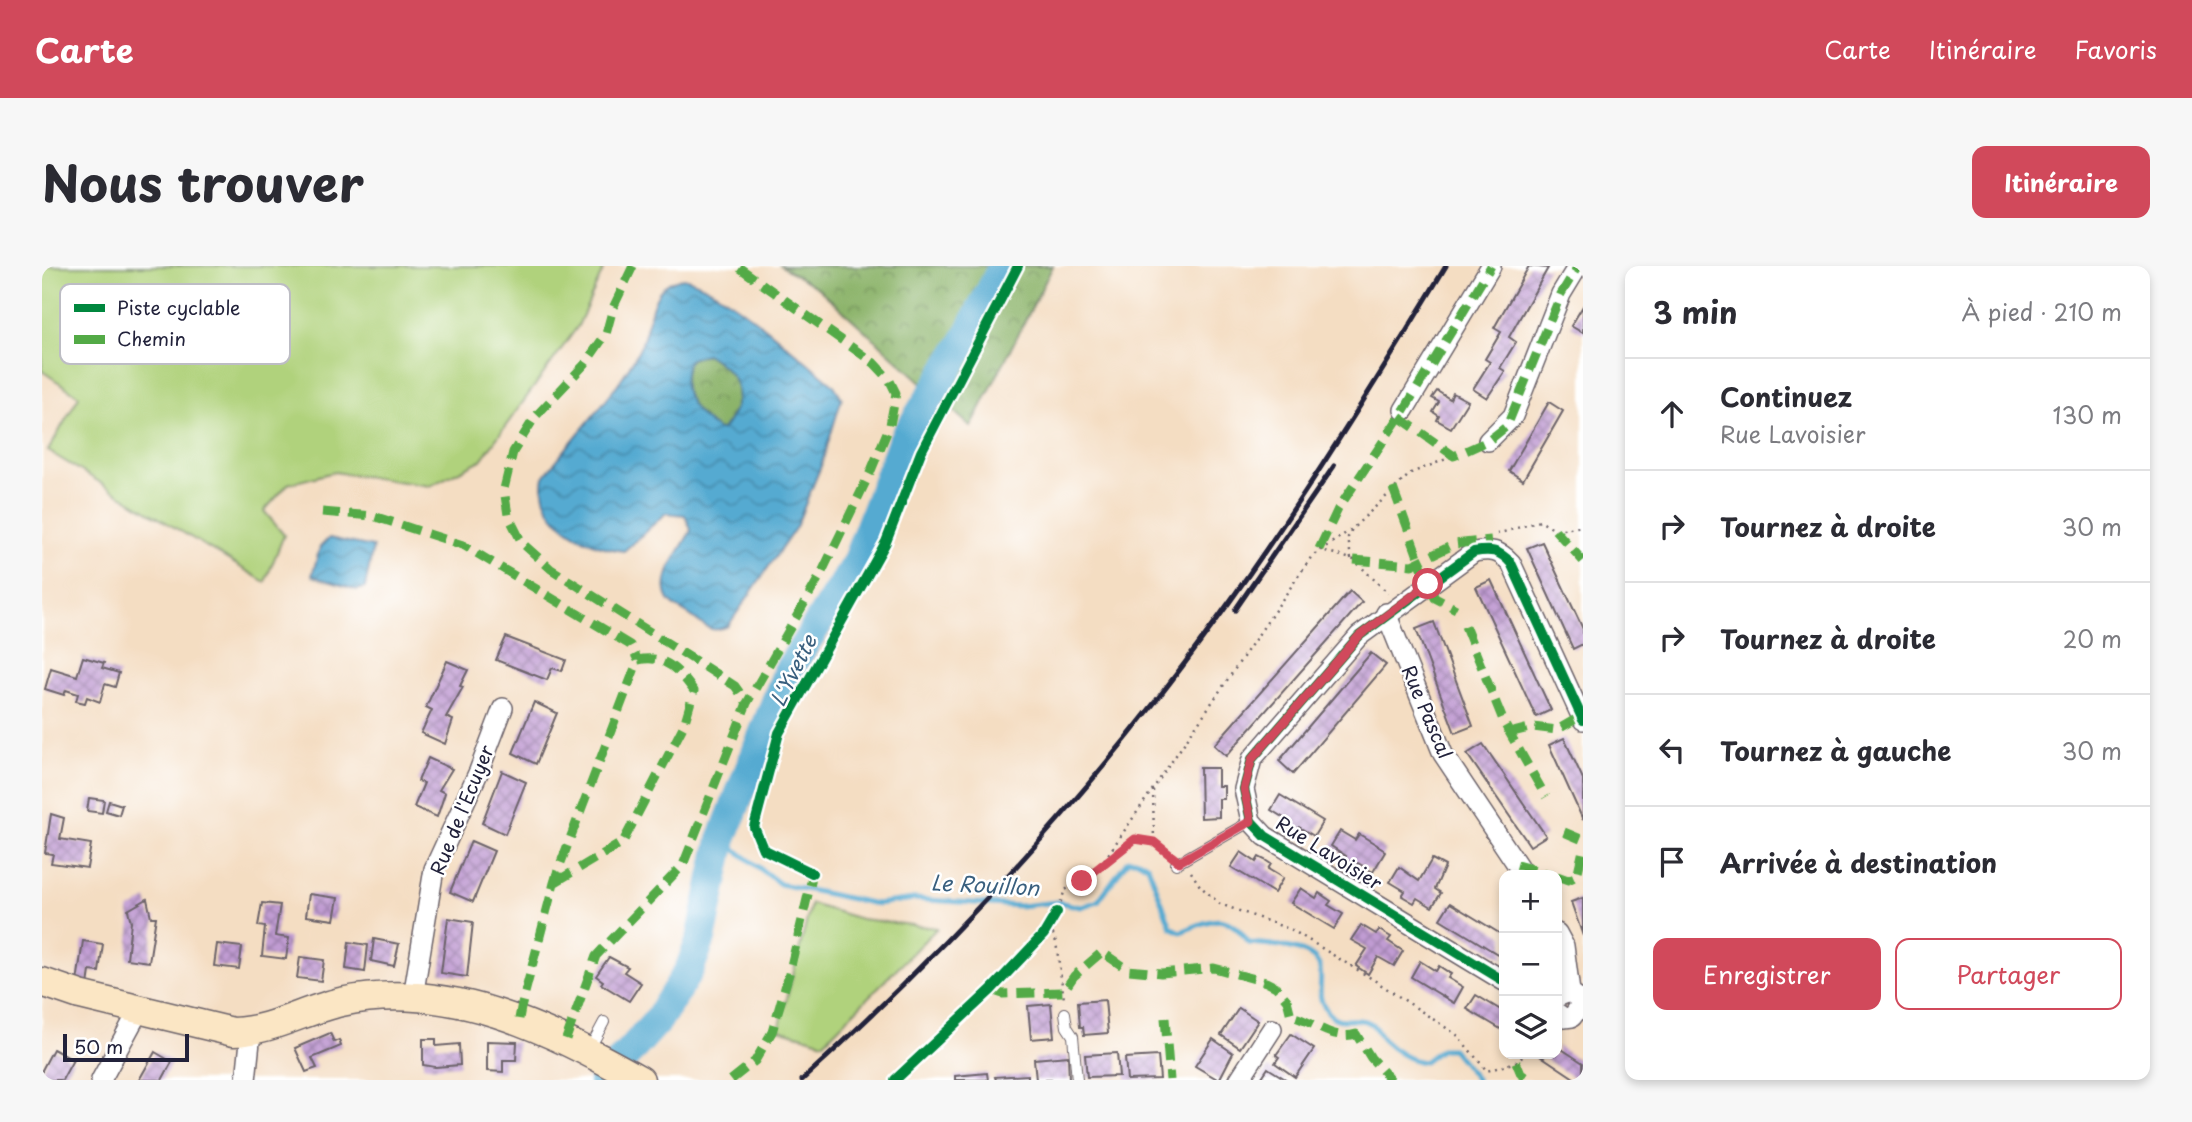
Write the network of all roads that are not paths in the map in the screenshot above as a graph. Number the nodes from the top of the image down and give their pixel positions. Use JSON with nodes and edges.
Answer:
{"nodes":[{"id":1,"x":1491,"y":266,"type":"edge"},
{"id":2,"x":1578,"y":266,"type":"edge"},
{"id":3,"x":1404,"y":410,"type":"dead end"},
{"id":4,"x":1489,"y":441,"type":"dead end"},
{"id":5,"x":1392,"y":609,"type":"junction"},
{"id":6,"x":503,"y":708,"type":"dead end"},
{"id":7,"x":1583,"y":720,"type":"edge"},
{"id":8,"x":1251,"y":821,"type":"junction"},
{"id":9,"x":1177,"y":863,"type":"road end"},
{"id":10,"x":1521,"y":870,"type":"edge"},
{"id":11,"x":1562,"y":942,"type":"edge"},
{"id":12,"x":1499,"y":978,"type":"edge"},
{"id":13,"x":42,"y":982,"type":"edge"},
{"id":14,"x":1564,"y":994,"type":"edge"},
{"id":15,"x":413,"y":997,"type":"junction"},
{"id":16,"x":139,"y":1010,"type":"junction"},
{"id":17,"x":1065,"y":1013,"type":"road end"},
{"id":18,"x":1572,"y":1015,"type":"edge"},
{"id":19,"x":604,"y":1022,"type":"dead end"},
{"id":20,"x":1272,"y":1029,"type":"dead end"},
{"id":21,"x":251,"y":1032,"type":"junction"},
{"id":22,"x":591,"y":1052,"type":"junction"},
{"id":23,"x":638,"y":1079,"type":"edge"},
{"id":24,"x":101,"y":1080,"type":"edge"},
{"id":25,"x":246,"y":1080,"type":"edge"},
{"id":26,"x":1076,"y":1080,"type":"edge"},
{"id":27,"x":1239,"y":1080,"type":"edge"}],
"edges":[{"from":1,"to":3,"type":"street"},
{"from":2,"to":4,"type":"street"},
{"from":5,"to":7,"type":"street","name":"Rue Lavoisier"},
{"from":5,"to":8,"type":"street","name":"Rue Lavoisier"},
{"from":5,"to":10,"type":"street","name":"Rue Pascal"},
{"from":6,"to":15,"type":"street","name":"Rue de l'Ecuyer"},
{"from":8,"to":9,"type":"lane"},
{"from":8,"to":12,"type":"street","name":"Rue Lavoisier"},
{"from":11,"to":14,"type":"street"},
{"from":13,"to":16,"type":"street"},
{"from":14,"to":18,"type":"street"},
{"from":15,"to":21,"type":"street"},
{"from":15,"to":22,"type":"street"},
{"from":16,"to":21,"type":"street"},
{"from":16,"to":24,"type":"street"},
{"from":17,"to":26,"type":"lane"},
{"from":19,"to":22,"type":"lane"},
{"from":20,"to":27,"type":"street"},
{"from":21,"to":25,"type":"street"},
{"from":22,"to":23,"type":"street"}]}
